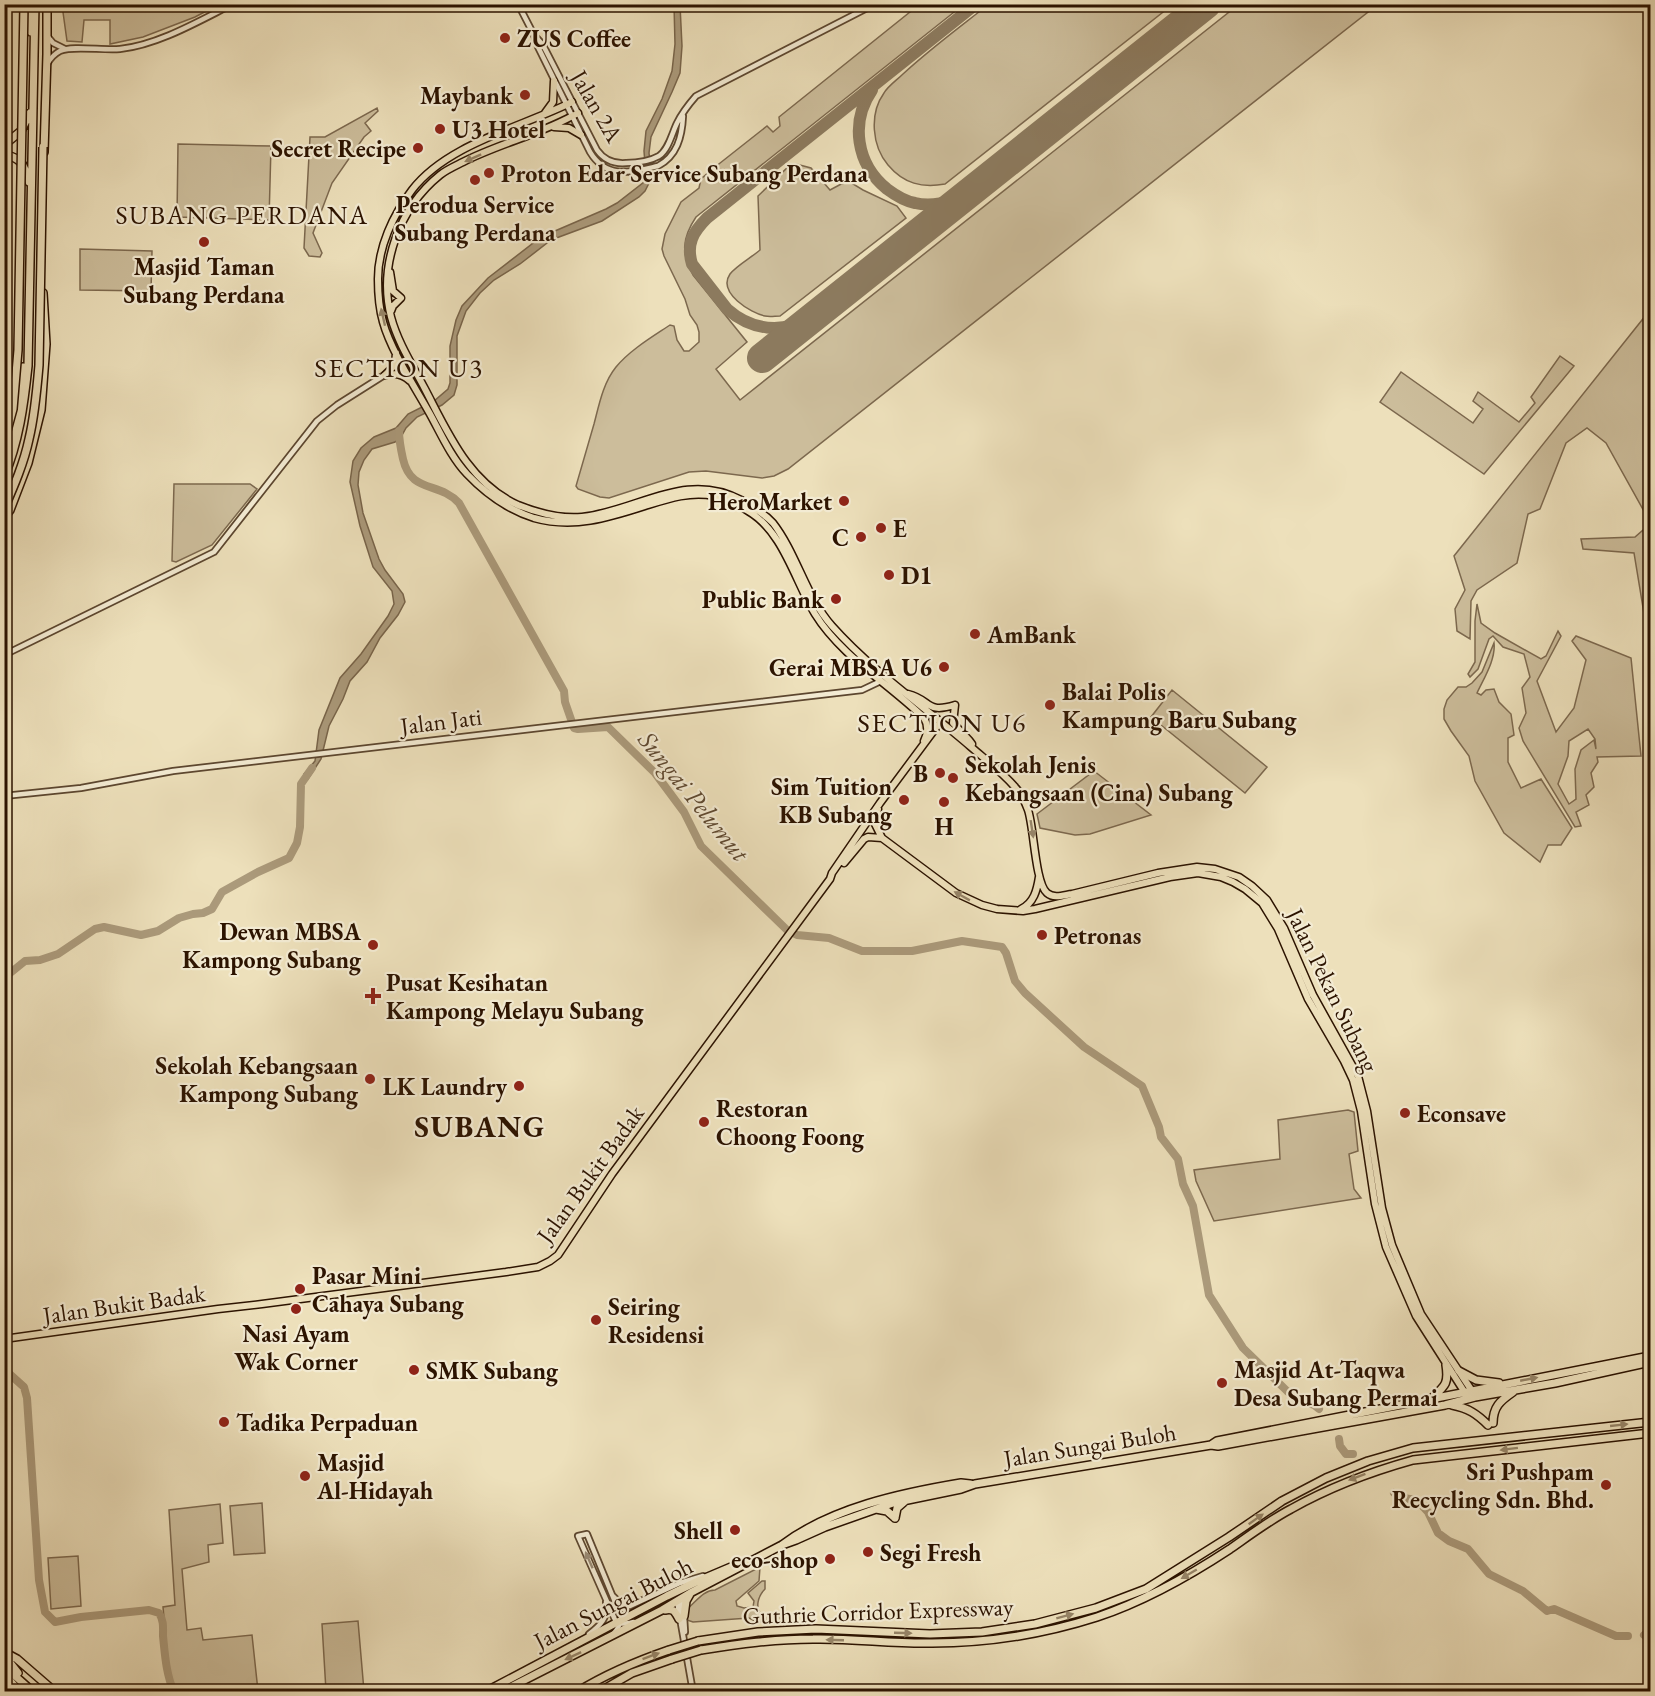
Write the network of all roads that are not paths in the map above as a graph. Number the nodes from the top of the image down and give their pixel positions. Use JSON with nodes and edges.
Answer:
{"nodes":[{"id":1,"x":26,"y":4,"type":"edge"},
{"id":2,"x":34,"y":4,"type":"edge"},
{"id":3,"x":46,"y":4,"type":"edge"},
{"id":4,"x":233,"y":4,"type":"edge"},
{"id":5,"x":518,"y":4,"type":"edge"},
{"id":6,"x":874,"y":4,"type":"edge"},
{"id":7,"x":46,"y":32,"type":"junction"},
{"id":8,"x":534,"y":35,"type":"junction"},
{"id":9,"x":31,"y":38,"type":"junction"},
{"id":10,"x":66,"y":49,"type":"junction"},
{"id":11,"x":47,"y":54,"type":"junction"},
{"id":12,"x":47,"y":64,"type":"junction"},
{"id":13,"x":554,"y":81,"type":"junction"},
{"id":14,"x":569,"y":103,"type":"junction"},
{"id":15,"x":551,"y":112,"type":"junction"},
{"id":16,"x":30,"y":113,"type":"junction"},
{"id":17,"x":684,"y":113,"type":"junction"},
{"id":18,"x":575,"y":115,"type":"junction"},
{"id":19,"x":543,"y":116,"type":"junction"},
{"id":20,"x":556,"y":125,"type":"junction"},
{"id":21,"x":546,"y":128,"type":"junction"},
{"id":22,"x":581,"y":135,"type":"junction"},
{"id":23,"x":4,"y":145,"type":"edge"},
{"id":24,"x":4,"y":154,"type":"edge"},
{"id":25,"x":29,"y":182,"type":"junction"},
{"id":26,"x":45,"y":186,"type":"junction"},
{"id":27,"x":389,"y":260,"type":"junction"},
{"id":28,"x":42,"y":281,"type":"junction"},
{"id":29,"x":378,"y":282,"type":"junction"},
{"id":30,"x":387,"y":298,"type":"junction"},
{"id":31,"x":391,"y":314,"type":"junction"},
{"id":32,"x":395,"y":351,"type":"junction"},
{"id":33,"x":410,"y":360,"type":"junction"},
{"id":34,"x":403,"y":364,"type":"junction"},
{"id":35,"x":385,"y":375,"type":"junction"},
{"id":36,"x":420,"y":396,"type":"junction"},
{"id":37,"x":436,"y":417,"type":"junction"},
{"id":38,"x":4,"y":442,"type":"edge"},
{"id":39,"x":4,"y":465,"type":"edge"},
{"id":40,"x":4,"y":477,"type":"edge"},
{"id":41,"x":4,"y":509,"type":"edge"},
{"id":42,"x":4,"y":518,"type":"edge"},
{"id":43,"x":4,"y":655,"type":"edge"},
{"id":44,"x":873,"y":675,"type":"junction"},
{"id":45,"x":881,"y":681,"type":"junction"},
{"id":46,"x":868,"y":688,"type":"junction"},
{"id":47,"x":904,"y":693,"type":"junction"},
{"id":48,"x":942,"y":721,"type":"junction"},
{"id":49,"x":953,"y":732,"type":"junction"},
{"id":50,"x":932,"y":734,"type":"junction"},
{"id":51,"x":972,"y":748,"type":"junction"},
{"id":52,"x":921,"y":750,"type":"junction"},
{"id":53,"x":4,"y":796,"type":"edge"},
{"id":54,"x":880,"y":803,"type":"junction"},
{"id":55,"x":882,"y":838,"type":"junction"},
{"id":56,"x":1039,"y":877,"type":"junction"},
{"id":57,"x":830,"y":879,"type":"junction"},
{"id":58,"x":1017,"y":910,"type":"junction"},
{"id":59,"x":4,"y":1339,"type":"edge"},
{"id":60,"x":1650,"y":1356,"type":"edge"},
{"id":61,"x":1650,"y":1362,"type":"edge"},
{"id":62,"x":1446,"y":1365,"type":"junction"},
{"id":63,"x":1460,"y":1371,"type":"junction"},
{"id":64,"x":1502,"y":1384,"type":"junction"},
{"id":65,"x":1515,"y":1390,"type":"junction"},
{"id":66,"x":1470,"y":1395,"type":"junction"},
{"id":67,"x":1431,"y":1398,"type":"junction"},
{"id":68,"x":1445,"y":1405,"type":"junction"},
{"id":69,"x":1650,"y":1422,"type":"edge"},
{"id":70,"x":1650,"y":1433,"type":"edge"},
{"id":71,"x":1211,"y":1445,"type":"junction"},
{"id":72,"x":975,"y":1484,"type":"junction"},
{"id":73,"x":910,"y":1499,"type":"junction"},
{"id":74,"x":874,"y":1509,"type":"junction"},
{"id":75,"x":782,"y":1545,"type":"junction"},
{"id":76,"x":761,"y":1555,"type":"junction"},
{"id":77,"x":723,"y":1570,"type":"junction"},
{"id":78,"x":698,"y":1581,"type":"junction"},
{"id":79,"x":692,"y":1592,"type":"junction"},
{"id":80,"x":611,"y":1594,"type":"junction"},
{"id":81,"x":605,"y":1596,"type":"junction"},
{"id":82,"x":667,"y":1596,"type":"junction"},
{"id":83,"x":678,"y":1599,"type":"junction"},
{"id":84,"x":662,"y":1610,"type":"junction"},
{"id":85,"x":648,"y":1617,"type":"junction"},
{"id":86,"x":682,"y":1618,"type":"junction"},
{"id":87,"x":619,"y":1621,"type":"junction"},
{"id":88,"x":608,"y":1639,"type":"junction"},
{"id":89,"x":569,"y":1648,"type":"junction"},
{"id":90,"x":4,"y":1654,"type":"edge"},
{"id":91,"x":4,"y":1666,"type":"edge"},
{"id":92,"x":4,"y":1674,"type":"edge"},
{"id":93,"x":4,"y":1683,"type":"edge"},
{"id":94,"x":24,"y":1683,"type":"junction"},
{"id":95,"x":10,"y":1692,"type":"edge"},
{"id":96,"x":20,"y":1692,"type":"edge"},
{"id":97,"x":33,"y":1692,"type":"edge"},
{"id":98,"x":55,"y":1692,"type":"edge"},
{"id":99,"x":485,"y":1692,"type":"edge"},
{"id":100,"x":501,"y":1692,"type":"edge"},
{"id":101,"x":577,"y":1692,"type":"edge"},
{"id":102,"x":599,"y":1692,"type":"edge"},
{"id":103,"x":693,"y":1692,"type":"edge"}],
"edges":[{"from":1,"to":9,"type":"highway"},
{"from":1,"to":38,"type":"highway","bridge":true},
{"from":2,"to":9,"type":"highway"},
{"from":2,"to":40,"type":"highway"},
{"from":3,"to":7,"type":"highway"},
{"from":3,"to":41,"type":"highway","bridge":true},
{"from":4,"to":10,"type":"street"},
{"from":5,"to":8,"type":"street"},
{"from":6,"to":17,"type":"street"},
{"from":7,"to":10,"type":"street"},
{"from":7,"to":11,"type":"highway"},
{"from":8,"to":13,"type":"street"},
{"from":8,"to":14,"type":"street","name":"Jalan 2A"},
{"from":9,"to":16,"type":"highway"},
{"from":10,"to":12,"type":"street"},
{"from":11,"to":12,"type":"highway"},
{"from":11,"to":26,"type":"highway"},
{"from":12,"to":26,"type":"highway"},
{"from":13,"to":14,"type":"street"},
{"from":13,"to":19,"type":"main road"},
{"from":14,"to":15,"type":"main road"},
{"from":14,"to":18,"type":"street","name":"Jalan 2A"},
{"from":15,"to":19,"type":"main road"},
{"from":15,"to":20,"type":"main road"},
{"from":16,"to":23,"type":"highway"},
{"from":16,"to":25,"type":"highway"},
{"from":17,"to":18,"type":"street","name":"Jalan 2A"},
{"from":17,"to":22,"type":"street","name":"Jalan 2A"},
{"from":18,"to":20,"type":"main road"},
{"from":18,"to":22,"type":"street","name":"Jalan 2A"},
{"from":19,"to":29,"type":"main road"},
{"from":20,"to":21,"type":"main road"},
{"from":21,"to":22,"type":"main road"},
{"from":21,"to":27,"type":"main road","one_way":true},
{"from":24,"to":25,"type":"highway"},
{"from":25,"to":39,"type":"highway"},
{"from":26,"to":28,"type":"highway"},
{"from":27,"to":30,"type":"main road"},
{"from":27,"to":31,"type":"main road"},
{"from":28,"to":41,"type":"highway"},
{"from":28,"to":42,"type":"highway"},
{"from":29,"to":30,"type":"main road"},
{"from":32,"to":29,"type":"main road","one_way":true},
{"from":30,"to":31,"type":"main road"},
{"from":31,"to":33,"type":"main road"},
{"from":32,"to":34,"type":"main road"},
{"from":32,"to":35,"type":"main road"},
{"from":33,"to":34,"type":"street"},
{"from":33,"to":37,"type":"main road"},
{"from":34,"to":35,"type":"street"},
{"from":34,"to":36,"type":"main road"},
{"from":35,"to":36,"type":"main road"},
{"from":35,"to":43,"type":"street"},
{"from":36,"to":37,"type":"main road"},
{"from":37,"to":44,"type":"main road"},
{"from":37,"to":47,"type":"main road"},
{"from":44,"to":45,"type":"main road"},
{"from":44,"to":46,"type":"street"},
{"from":45,"to":46,"type":"street","name":"Jalan Jati"},
{"from":45,"to":52,"type":"main road"},
{"from":46,"to":53,"type":"street","name":"Jalan Jati"},
{"from":47,"to":48,"type":"main road"},
{"from":47,"to":51,"type":"main road"},
{"from":48,"to":49,"type":"main road"},
{"from":48,"to":50,"type":"main road","name":"Jalan Bukit Badak"},
{"from":49,"to":50,"type":"main road"},
{"from":49,"to":51,"type":"main road"},
{"from":50,"to":52,"type":"main road","name":"Jalan Bukit Badak"},
{"from":51,"to":56,"type":"main road","one_way":true},
{"from":52,"to":54,"type":"main road","name":"Jalan Bukit Badak"},
{"from":54,"to":55,"type":"main road"},
{"from":54,"to":57,"type":"main road","name":"Jalan Bukit Badak"},
{"from":55,"to":57,"type":"main road"},
{"from":58,"to":55,"type":"main road","name":"Jalan Pekan Subang","one_way":true},
{"from":56,"to":58,"type":"main road"},
{"from":56,"to":63,"type":"main road","name":"Jalan Pekan Subang"},
{"from":57,"to":59,"type":"main road","name":"Jalan Bukit Badak"},
{"from":58,"to":62,"type":"main road","name":"Jalan Pekan Subang"},
{"from":64,"to":60,"type":"highway","name":"Jalan Sungai Buloh","one_way":true},
{"from":61,"to":65,"type":"highway","name":"Jalan Sungai Buloh"},
{"from":62,"to":66,"type":"main road","name":"Jalan Pekan Subang"},
{"from":62,"to":67,"type":"highway"},
{"from":63,"to":64,"type":"highway"},
{"from":63,"to":66,"type":"main road","name":"Jalan Pekan Subang"},
{"from":64,"to":66,"type":"highway","name":"Jalan Sungai Buloh"},
{"from":65,"to":66,"type":"highway","name":"Jalan Sungai Buloh"},
{"from":65,"to":68,"type":"highway"},
{"from":66,"to":67,"type":"highway","name":"Jalan Sungai Buloh"},
{"from":66,"to":68,"type":"highway","name":"Jalan Sungai Buloh"},
{"from":67,"to":71,"type":"highway","name":"Jalan Sungai Buloh"},
{"from":68,"to":71,"type":"highway","name":"Jalan Sungai Buloh"},
{"from":101,"to":69,"type":"highway","name":"Guthrie Corridor Expressway","one_way":true,"bridge":true},
{"from":70,"to":102,"type":"highway","name":"Guthrie Corridor Expressway","one_way":true,"bridge":true},
{"from":71,"to":72,"type":"highway","name":"Jalan Sungai Buloh"},
{"from":72,"to":73,"type":"highway","name":"Jalan Sungai Buloh"},
{"from":72,"to":75,"type":"highway","name":"Jalan Sungai Buloh"},
{"from":73,"to":74,"type":"highway","name":"Jalan Sungai Buloh"},
{"from":73,"to":74,"type":"highway"},
{"from":74,"to":75,"type":"highway","name":"Jalan Sungai Buloh"},
{"from":75,"to":76,"type":"highway","name":"Jalan Sungai Buloh"},
{"from":76,"to":77,"type":"highway","name":"Jalan Sungai Buloh"},
{"from":76,"to":79,"type":"highway","name":"Jalan Sungai Buloh"},
{"from":77,"to":78,"type":"highway","name":"Jalan Sungai Buloh"},
{"from":77,"to":80,"type":"street"},
{"from":78,"to":82,"type":"highway","name":"Jalan Sungai Buloh"},
{"from":78,"to":83,"type":"highway"},
{"from":79,"to":83,"type":"highway","name":"Jalan Sungai Buloh"},
{"from":79,"to":86,"type":"highway"},
{"from":81,"to":80,"type":"street","one_way":true},
{"from":80,"to":87,"type":"street"},
{"from":81,"to":87,"type":"street"},
{"from":81,"to":89,"type":"street"},
{"from":82,"to":83,"type":"highway"},
{"from":82,"to":87,"type":"highway","name":"Jalan Sungai Buloh"},
{"from":83,"to":84,"type":"highway","name":"Jalan Sungai Buloh"},
{"from":83,"to":86,"type":"street"},
{"from":84,"to":85,"type":"highway","name":"Jalan Sungai Buloh"},
{"from":84,"to":86,"type":"highway"},
{"from":85,"to":87,"type":"street"},
{"from":85,"to":88,"type":"highway","name":"Jalan Sungai Buloh"},
{"from":86,"to":103,"type":"street"},
{"from":87,"to":88,"type":"street"},
{"from":87,"to":89,"type":"highway","name":"Jalan Sungai Buloh"},
{"from":88,"to":100,"type":"highway","name":"Jalan Sungai Buloh","one_way":true},
{"from":89,"to":99,"type":"highway","name":"Jalan Sungai Buloh"},
{"from":90,"to":94,"type":"highway"},
{"from":90,"to":98,"type":"highway"},
{"from":91,"to":94,"type":"highway"},
{"from":92,"to":96,"type":"highway"},
{"from":93,"to":95,"type":"highway"},
{"from":94,"to":97,"type":"highway"}]}
